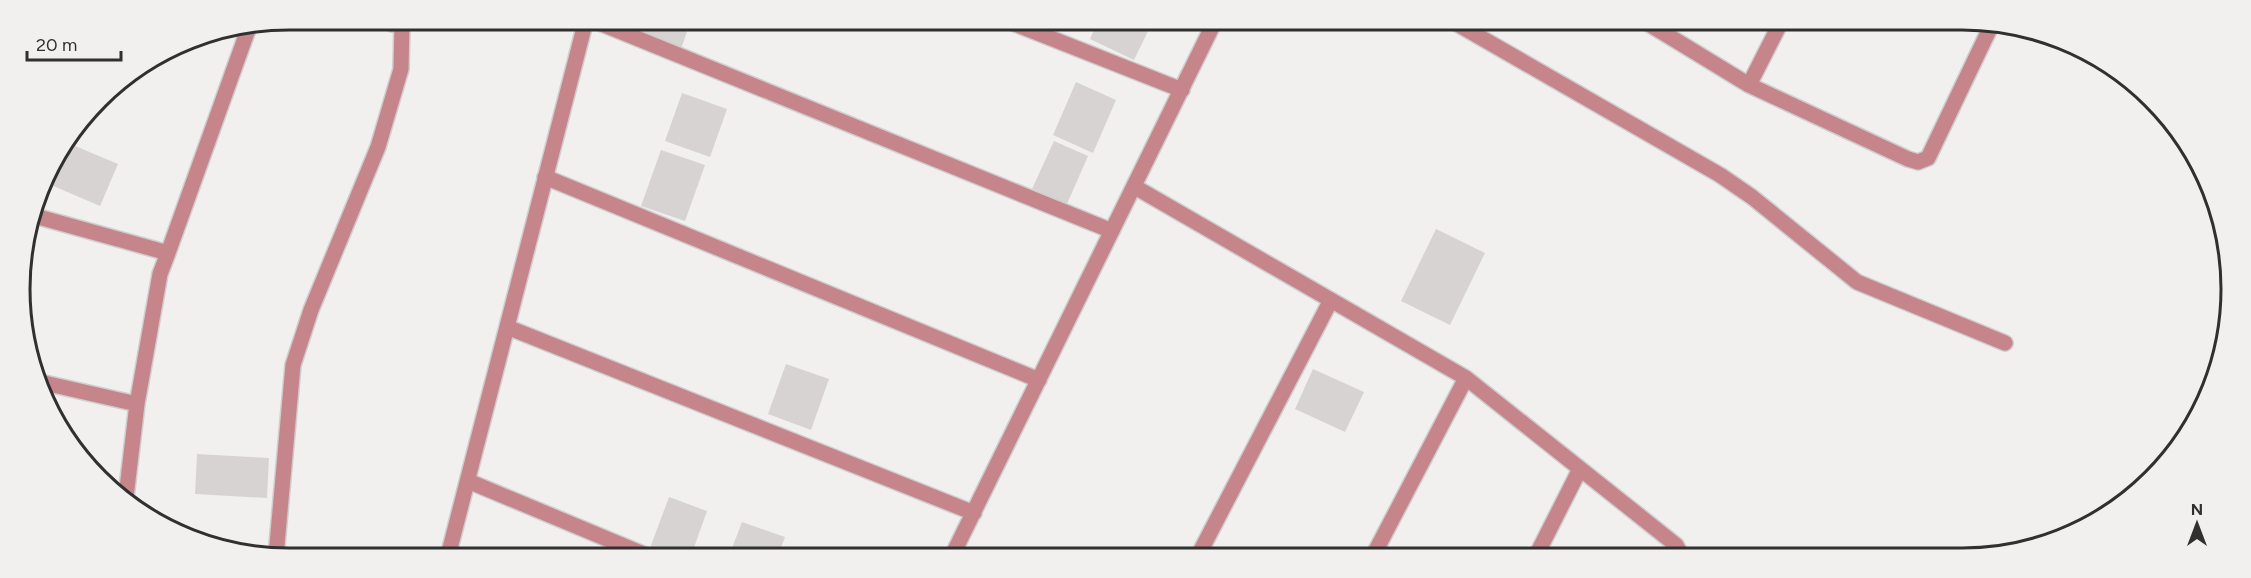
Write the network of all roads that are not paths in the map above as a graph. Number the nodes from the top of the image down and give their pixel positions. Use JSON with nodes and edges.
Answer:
{"nodes":[{"id":1,"x":405,"y":30,"type":"edge"},
{"id":2,"x":583,"y":30,"type":"edge"},
{"id":3,"x":617,"y":30,"type":"edge"},
{"id":4,"x":1028,"y":30,"type":"edge"},
{"id":5,"x":1211,"y":30,"type":"edge"},
{"id":6,"x":1468,"y":30,"type":"edge"},
{"id":7,"x":1659,"y":30,"type":"edge"},
{"id":8,"x":1777,"y":30,"type":"edge"},
{"id":9,"x":1988,"y":32,"type":"edge"},
{"id":10,"x":247,"y":33,"type":"edge"},
{"id":11,"x":1749,"y":85,"type":"junction"},
{"id":12,"x":1182,"y":90,"type":"junction"},
{"id":13,"x":545,"y":177,"type":"junction"},
{"id":14,"x":1135,"y":187,"type":"junction"},
{"id":15,"x":40,"y":218,"type":"edge"},
{"id":16,"x":1112,"y":231,"type":"junction"},
{"id":17,"x":168,"y":253,"type":"junction"},
{"id":18,"x":1331,"y":300,"type":"junction"},
{"id":19,"x":507,"y":327,"type":"junction"},
{"id":20,"x":2005,"y":343,"type":"dead end"},
{"id":21,"x":1466,"y":378,"type":"junction"},
{"id":22,"x":1039,"y":380,"type":"junction"},
{"id":23,"x":48,"y":384,"type":"edge"},
{"id":24,"x":137,"y":404,"type":"junction"},
{"id":25,"x":1580,"y":469,"type":"junction"},
{"id":26,"x":468,"y":481,"type":"junction"},
{"id":27,"x":127,"y":491,"type":"edge"},
{"id":28,"x":974,"y":513,"type":"junction"},
{"id":29,"x":277,"y":547,"type":"edge"},
{"id":30,"x":450,"y":548,"type":"edge"},
{"id":31,"x":629,"y":548,"type":"edge"},
{"id":32,"x":956,"y":548,"type":"edge"},
{"id":33,"x":1202,"y":548,"type":"edge"},
{"id":34,"x":1377,"y":548,"type":"edge"},
{"id":35,"x":1540,"y":548,"type":"edge"},
{"id":36,"x":1678,"y":548,"type":"edge"}],
"edges":[{"from":1,"to":29,"type":"street"},
{"from":2,"to":13,"type":"street"},
{"from":3,"to":16,"type":"street"},
{"from":4,"to":12,"type":"street"},
{"from":5,"to":12,"type":"street"},
{"from":6,"to":20,"type":"street"},
{"from":7,"to":11,"type":"street"},
{"from":8,"to":11,"type":"street"},
{"from":9,"to":11,"type":"street"},
{"from":10,"to":17,"type":"street"},
{"from":12,"to":14,"type":"street"},
{"from":13,"to":19,"type":"street"},
{"from":13,"to":22,"type":"street"},
{"from":14,"to":16,"type":"street"},
{"from":14,"to":18,"type":"street"},
{"from":15,"to":17,"type":"street"},
{"from":16,"to":22,"type":"street"},
{"from":17,"to":24,"type":"street"},
{"from":18,"to":21,"type":"street"},
{"from":18,"to":33,"type":"street"},
{"from":19,"to":26,"type":"street"},
{"from":19,"to":28,"type":"street"},
{"from":21,"to":25,"type":"street"},
{"from":21,"to":34,"type":"street"},
{"from":22,"to":28,"type":"street"},
{"from":23,"to":24,"type":"street"},
{"from":24,"to":27,"type":"street"},
{"from":25,"to":35,"type":"street"},
{"from":25,"to":36,"type":"street"},
{"from":26,"to":30,"type":"street"},
{"from":26,"to":31,"type":"street"},
{"from":28,"to":32,"type":"street"}]}
